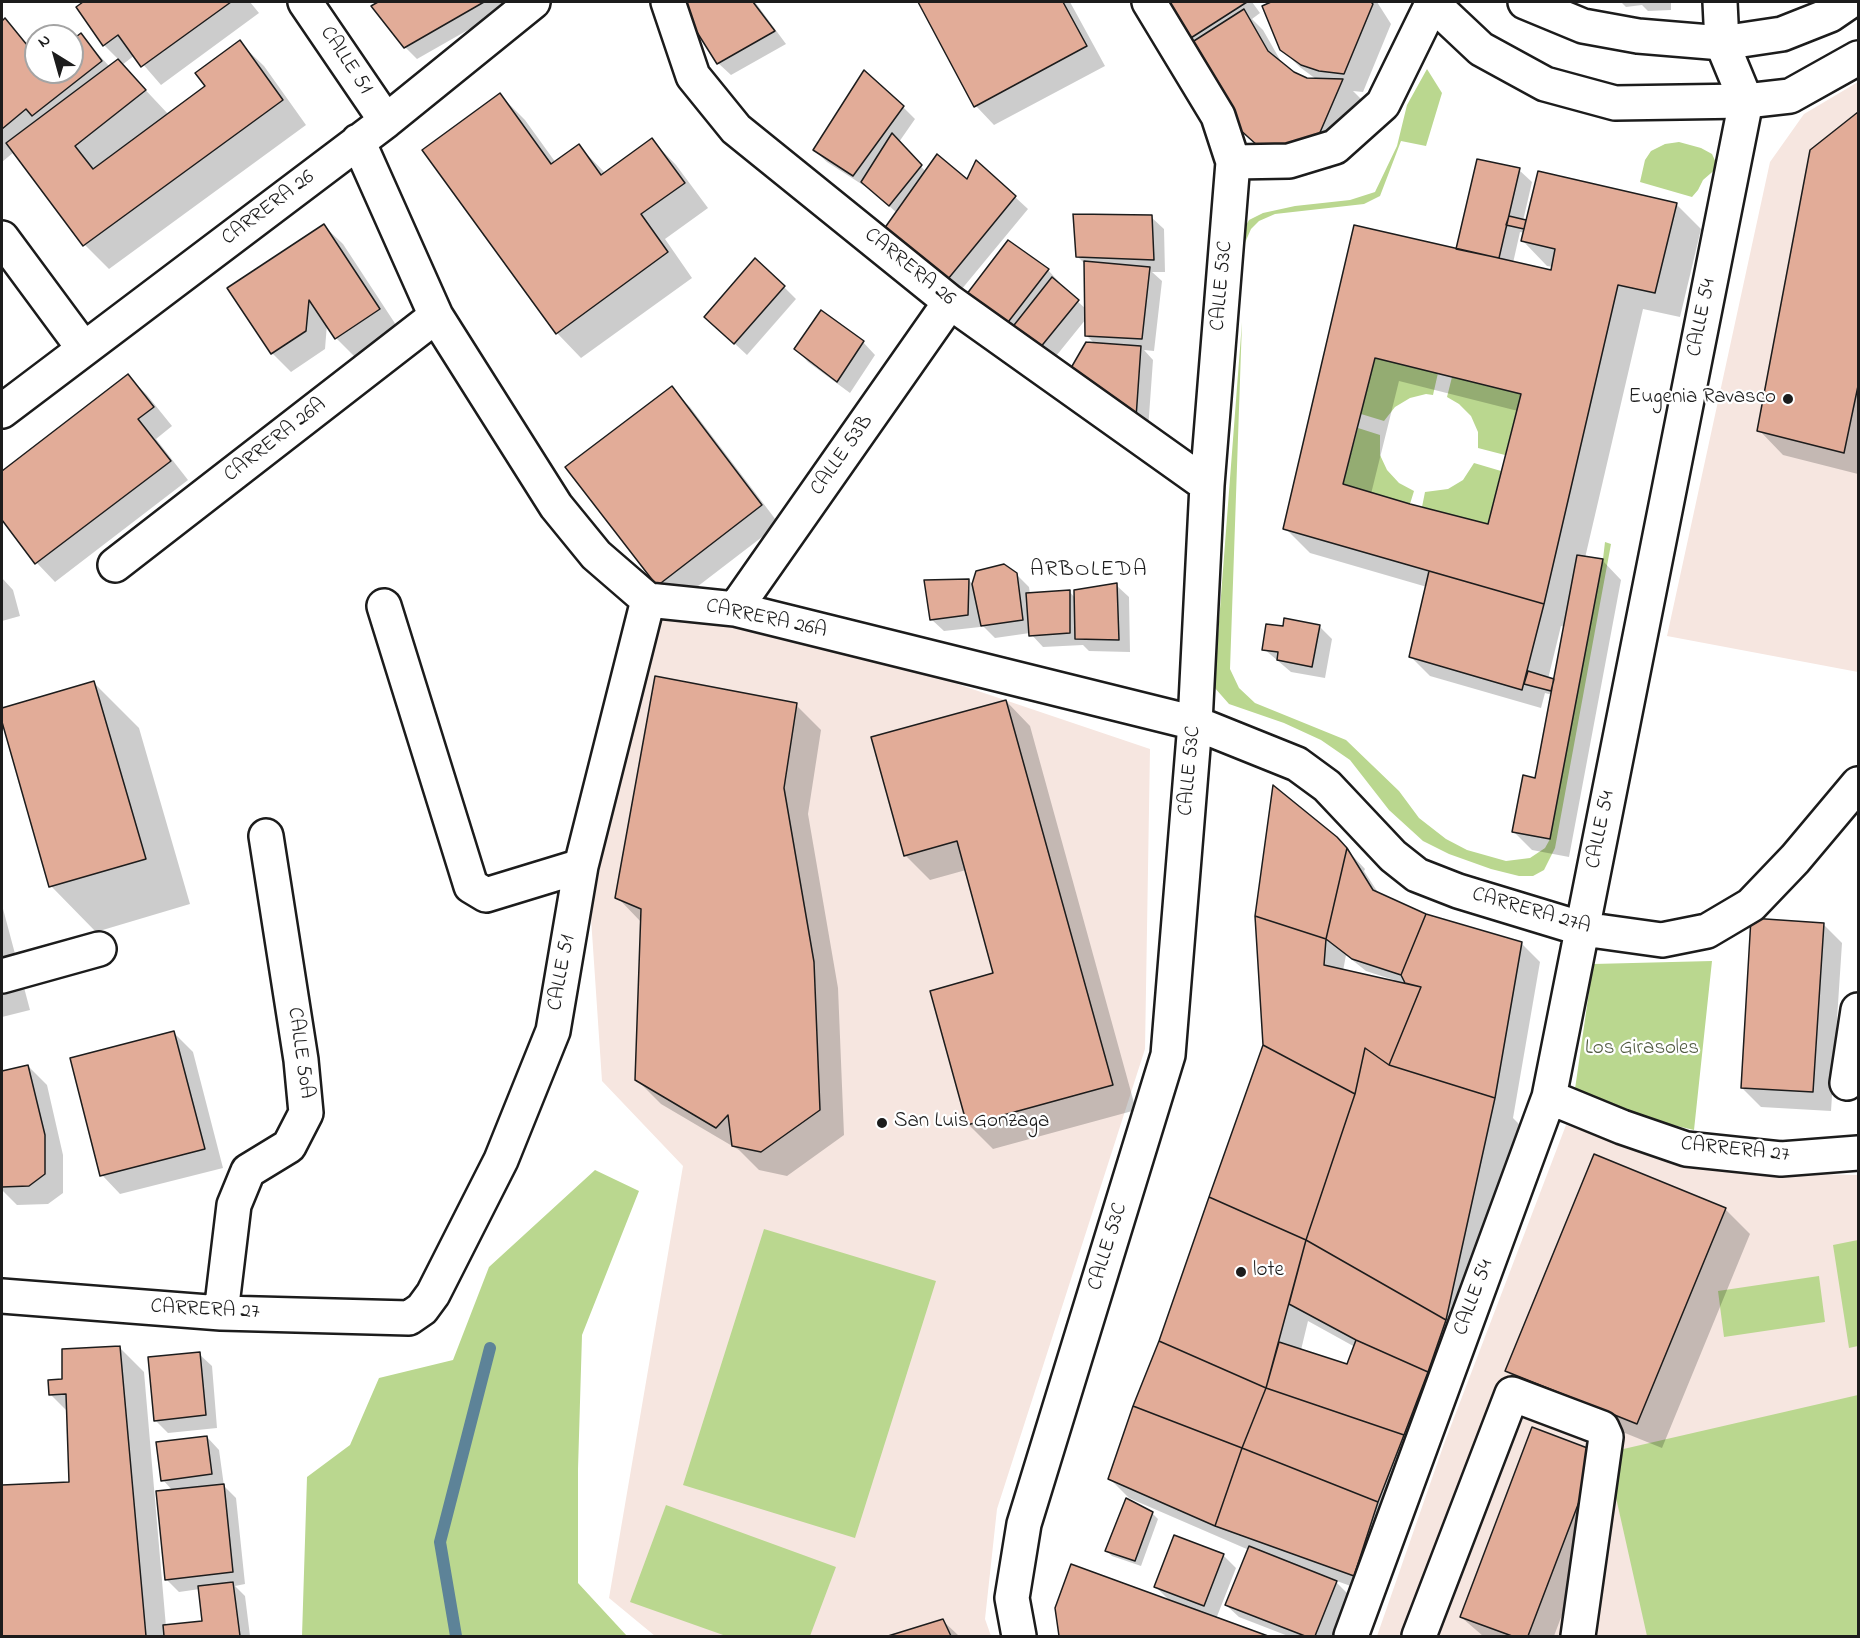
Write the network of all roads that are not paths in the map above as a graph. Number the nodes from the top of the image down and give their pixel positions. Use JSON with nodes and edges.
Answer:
{"nodes":[{"id":1,"x":304,"y":2,"type":"edge"},
{"id":2,"x":533,"y":2,"type":"edge"},
{"id":3,"x":668,"y":2,"type":"edge"},
{"id":4,"x":1149,"y":2,"type":"edge"},
{"id":5,"x":1525,"y":2,"type":"edge"},
{"id":6,"x":1720,"y":2,"type":"edge"},
{"id":7,"x":1849,"y":2,"type":"edge"},
{"id":8,"x":1431,"y":3,"type":"edge"},
{"id":9,"x":1722,"y":43,"type":"junction"},
{"id":10,"x":1858,"y":58,"type":"edge"},
{"id":11,"x":1746,"y":101,"type":"junction"},
{"id":12,"x":386,"y":121,"type":"junction"},
{"id":13,"x":358,"y":141,"type":"junction"},
{"id":14,"x":1233,"y":162,"type":"junction"},
{"id":15,"x":2,"y":238,"type":"edge"},
{"id":16,"x":950,"y":302,"type":"junction"},
{"id":17,"x":436,"y":316,"type":"junction"},
{"id":18,"x":84,"y":349,"type":"junction"},
{"id":19,"x":2,"y":411,"type":"edge"},
{"id":20,"x":1207,"y":485,"type":"junction"},
{"id":21,"x":115,"y":566,"type":"dead end"},
{"id":22,"x":648,"y":600,"type":"junction"},
{"id":23,"x":384,"y":606,"type":"dead end"},
{"id":24,"x":735,"y":609,"type":"junction"},
{"id":25,"x":1195,"y":723,"type":"junction"},
{"id":26,"x":1854,"y":800,"type":"edge"},
{"id":27,"x":266,"y":836,"type":"dead end"},
{"id":28,"x":581,"y":866,"type":"junction"},
{"id":29,"x":1583,"y":929,"type":"junction"},
{"id":30,"x":99,"y":949,"type":"dead end"},
{"id":31,"x":2,"y":976,"type":"edge"},
{"id":32,"x":1858,"y":1011,"type":"edge"},
{"id":33,"x":1848,"y":1083,"type":"dead end"},
{"id":34,"x":1549,"y":1097,"type":"junction"},
{"id":35,"x":1858,"y":1153,"type":"edge"},
{"id":36,"x":2,"y":1296,"type":"edge"},
{"id":37,"x":220,"y":1313,"type":"junction"},
{"id":38,"x":409,"y":1318,"type":"joint"},
{"id":39,"x":1019,"y":1636,"type":"edge"},
{"id":40,"x":1351,"y":1636,"type":"edge"},
{"id":41,"x":1419,"y":1636,"type":"edge"},
{"id":42,"x":1578,"y":1636,"type":"edge"}],
"edges":[{"from":1,"to":12,"type":"street","name":"CALLE 51"},
{"from":2,"to":12,"type":"street","name":"CARRERA 26"},
{"from":3,"to":16,"type":"street","name":"CARRERA 26"},
{"from":4,"to":14,"type":"street"},
{"from":5,"to":9,"type":"street"},
{"from":6,"to":9,"type":"street"},
{"from":7,"to":9,"type":"street"},
{"from":8,"to":11,"type":"street"},
{"from":8,"to":14,"type":"street"},
{"from":9,"to":11,"type":"street"},
{"from":10,"to":11,"type":"street"},
{"from":11,"to":29,"type":"street","name":"CALLE 54"},
{"from":12,"to":13,"type":"street","name":"CARRERA 26"},
{"from":13,"to":17,"type":"street"},
{"from":13,"to":18,"type":"street","name":"CARRERA 26"},
{"from":14,"to":20,"type":"street","name":"CALLE 53C"},
{"from":15,"to":18,"type":"street"},
{"from":16,"to":20,"type":"street","name":"CARRERA 26"},
{"from":16,"to":24,"type":"street","name":"CALLE 53B"},
{"from":17,"to":21,"type":"street","name":"CARRERA 26A"},
{"from":17,"to":22,"type":"street"},
{"from":18,"to":19,"type":"street","name":"CARRERA 26"},
{"from":20,"to":25,"type":"street","name":"CALLE 53C"},
{"from":22,"to":24,"type":"street","name":"CARRERA 26A"},
{"from":22,"to":28,"type":"street","name":"CALLE 51"},
{"from":23,"to":28,"type":"street"},
{"from":24,"to":25,"type":"street","name":"CARRERA 26A"},
{"from":25,"to":29,"type":"street","name":"CARRERA 27A"},
{"from":25,"to":39,"type":"street","name":"CALLE 53C"},
{"from":26,"to":29,"type":"street","name":"CARRERA 27A"},
{"from":27,"to":37,"type":"street","name":"CALLE 50A"},
{"from":28,"to":38,"type":"street","name":"CALLE 51"},
{"from":29,"to":34,"type":"street","name":"CALLE 54"},
{"from":30,"to":31,"type":"street"},
{"from":32,"to":33,"type":"street"},
{"from":34,"to":35,"type":"street","name":"CARRERA 27"},
{"from":34,"to":40,"type":"street","name":"CALLE 54"},
{"from":36,"to":37,"type":"street","name":"CARRERA 27"},
{"from":37,"to":38,"type":"street","name":"CARRERA 27"},
{"from":41,"to":42,"type":"street"}]}
